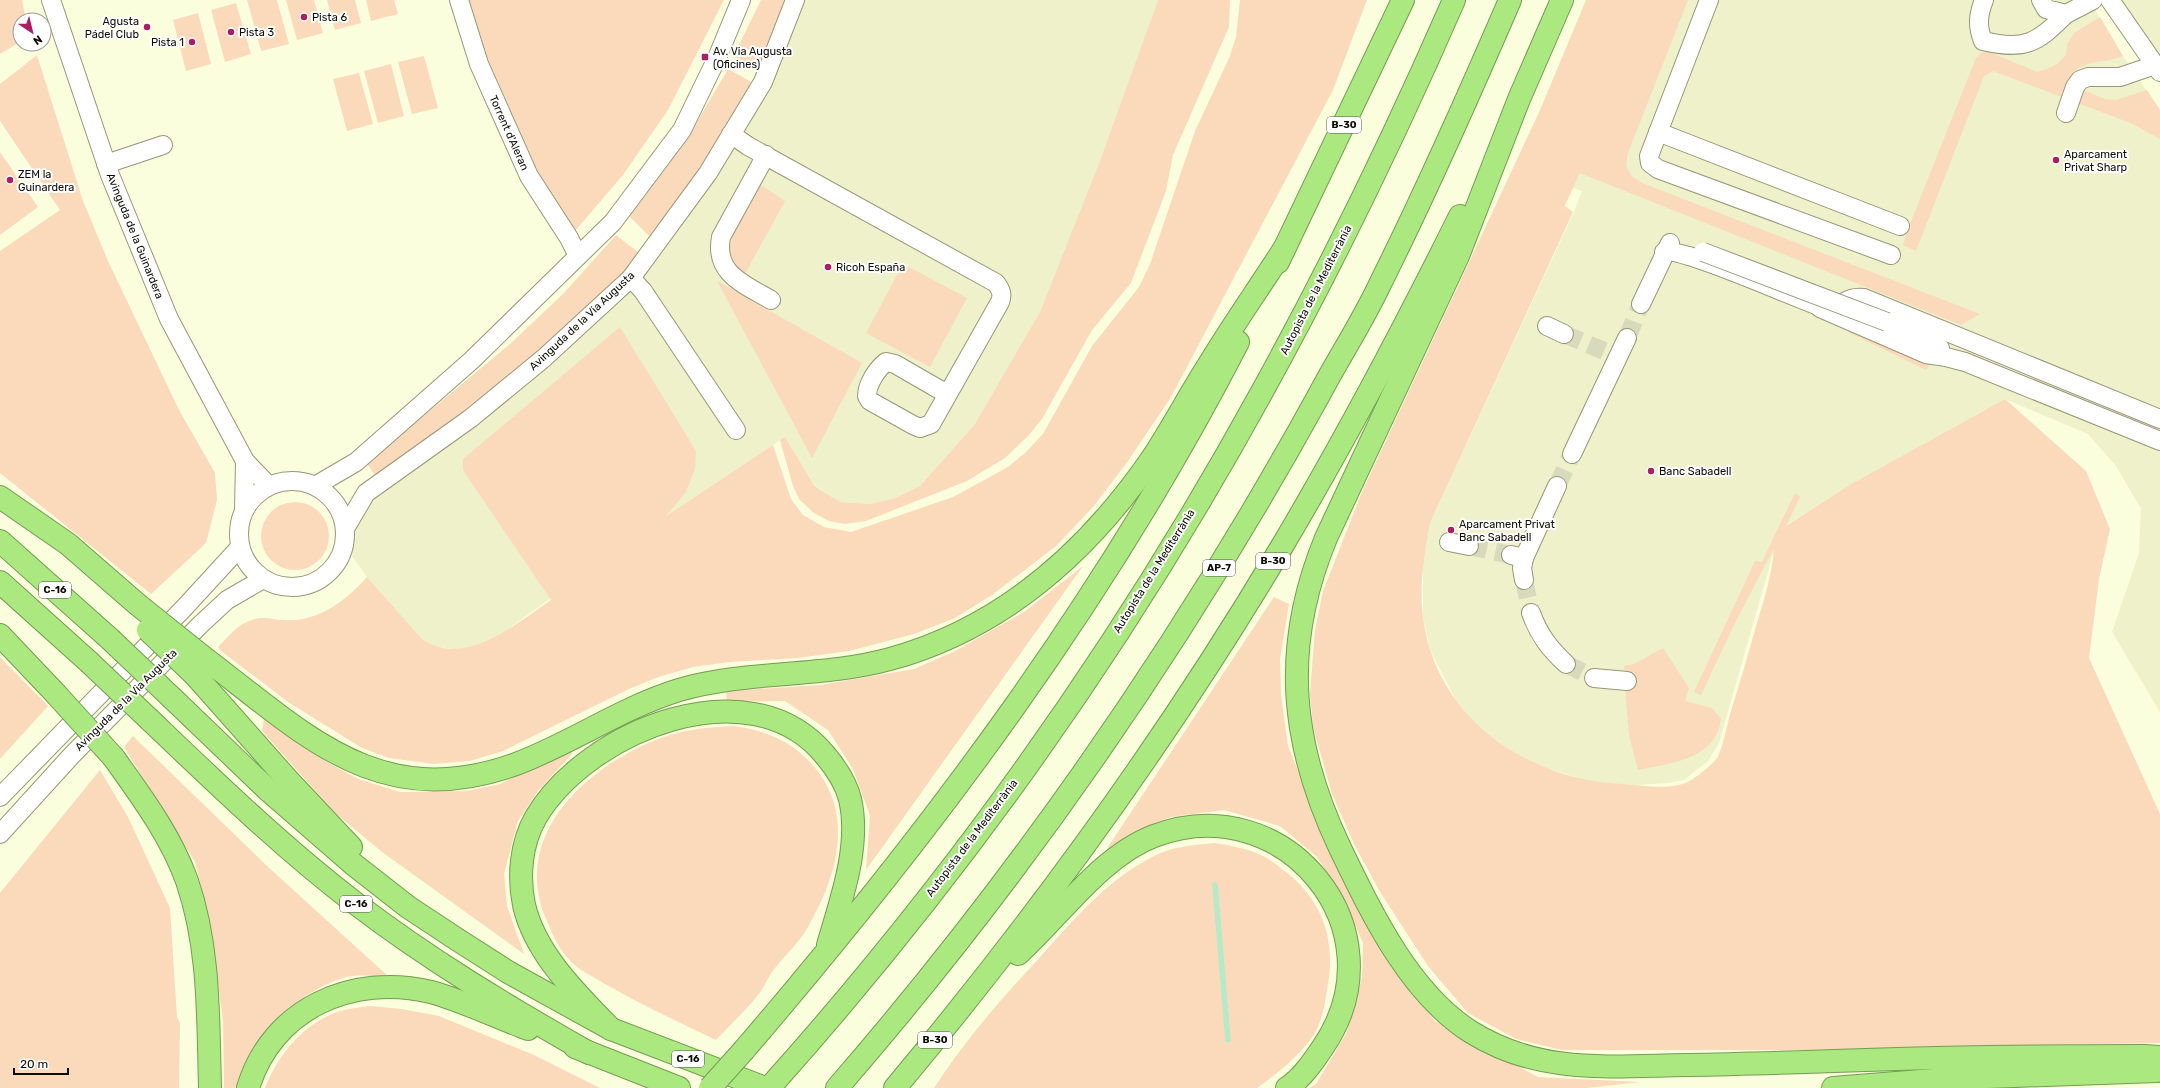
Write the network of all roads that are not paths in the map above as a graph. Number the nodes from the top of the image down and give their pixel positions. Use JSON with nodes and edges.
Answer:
{"nodes":[{"id":1,"x":51,"y":0,"type":"edge"},
{"id":2,"x":459,"y":0,"type":"edge"},
{"id":3,"x":741,"y":0,"type":"edge"},
{"id":4,"x":795,"y":0,"type":"edge"},
{"id":5,"x":1403,"y":0,"type":"edge"},
{"id":6,"x":1454,"y":0,"type":"edge"},
{"id":7,"x":1510,"y":0,"type":"edge"},
{"id":8,"x":1562,"y":0,"type":"edge"},
{"id":9,"x":1709,"y":0,"type":"edge"},
{"id":10,"x":1984,"y":0,"type":"edge"},
{"id":11,"x":2041,"y":0,"type":"edge"},
{"id":12,"x":2093,"y":0,"type":"edge"},
{"id":13,"x":2110,"y":0,"type":"edge"},
{"id":14,"x":2066,"y":14,"type":"junction"},
{"id":15,"x":2158,"y":69,"type":"edge"},
{"id":16,"x":1519,"y":99,"type":"junction"},
{"id":17,"x":2066,"y":113,"type":"dead end"},
{"id":18,"x":1658,"y":132,"type":"junction"},
{"id":19,"x":731,"y":134,"type":"junction"},
{"id":20,"x":163,"y":145,"type":"dead end"},
{"id":21,"x":766,"y":155,"type":"junction"},
{"id":22,"x":106,"y":164,"type":"junction"},
{"id":23,"x":1900,"y":226,"type":"dead end"},
{"id":24,"x":1284,"y":249,"type":"junction"},
{"id":25,"x":1664,"y":252,"type":"junction"},
{"id":26,"x":1891,"y":255,"type":"dead end"},
{"id":27,"x":578,"y":256,"type":"junction"},
{"id":28,"x":631,"y":278,"type":"junction"},
{"id":29,"x":771,"y":300,"type":"dead end"},
{"id":30,"x":1641,"y":304,"type":"tunnel mouth"},
{"id":31,"x":1816,"y":306,"type":"junction"},
{"id":32,"x":1546,"y":326,"type":"dead end"},
{"id":33,"x":1564,"y":334,"type":"tunnel mouth"},
{"id":34,"x":1627,"y":338,"type":"tunnel mouth"},
{"id":35,"x":1965,"y":362,"type":"junction"},
{"id":36,"x":947,"y":394,"type":"dead end"},
{"id":37,"x":2160,"y":419,"type":"edge"},
{"id":38,"x":736,"y":430,"type":"dead end"},
{"id":39,"x":2160,"y":441,"type":"edge"},
{"id":40,"x":1572,"y":454,"type":"tunnel mouth"},
{"id":41,"x":245,"y":461,"type":"junction"},
{"id":42,"x":268,"y":485,"type":"junction"},
{"id":43,"x":315,"y":486,"type":"junction"},
{"id":44,"x":1557,"y":486,"type":"tunnel mouth"},
{"id":45,"x":1,"y":498,"type":"edge"},
{"id":46,"x":244,"y":510,"type":"junction"},
{"id":47,"x":346,"y":527,"type":"junction"},
{"id":48,"x":0,"y":541,"type":"edge"},
{"id":49,"x":1449,"y":542,"type":"dead end"},
{"id":50,"x":1468,"y":546,"type":"tunnel mouth"},
{"id":51,"x":240,"y":547,"type":"junction"},
{"id":52,"x":263,"y":579,"type":"junction"},
{"id":53,"x":1524,"y":580,"type":"tunnel mouth"},
{"id":54,"x":0,"y":582,"type":"edge"},
{"id":55,"x":1531,"y":613,"type":"tunnel mouth"},
{"id":56,"x":0,"y":635,"type":"edge"},
{"id":57,"x":1566,"y":664,"type":"tunnel mouth"},
{"id":58,"x":201,"y":667,"type":"junction"},
{"id":59,"x":1599,"y":678,"type":"tunnel mouth"},
{"id":60,"x":1627,"y":682,"type":"dead end"},
{"id":61,"x":0,"y":797,"type":"edge"},
{"id":62,"x":160,"y":827,"type":"junction"},
{"id":63,"x":0,"y":834,"type":"edge"},
{"id":64,"x":408,"y":907,"type":"junction"},
{"id":65,"x":825,"y":956,"type":"junction"},
{"id":66,"x":975,"y":992,"type":"junction"},
{"id":67,"x":611,"y":1029,"type":"junction"},
{"id":68,"x":589,"y":1053,"type":"junction"},
{"id":69,"x":2160,"y":1057,"type":"edge"},
{"id":70,"x":2160,"y":1070,"type":"edge"},
{"id":71,"x":839,"y":1085,"type":"edge"},
{"id":72,"x":195,"y":1088,"type":"edge"},
{"id":73,"x":210,"y":1088,"type":"edge"},
{"id":74,"x":248,"y":1088,"type":"edge"},
{"id":75,"x":678,"y":1088,"type":"edge"},
{"id":76,"x":710,"y":1088,"type":"edge"},
{"id":77,"x":766,"y":1088,"type":"edge"},
{"id":78,"x":769,"y":1088,"type":"edge"},
{"id":79,"x":895,"y":1088,"type":"edge"},
{"id":80,"x":1287,"y":1088,"type":"edge"},
{"id":81,"x":1833,"y":1088,"type":"edge"}],
"edges":[{"from":1,"to":22,"type":"street","name":"Avinguda de la Guinardera"},
{"from":2,"to":27,"type":"street","name":"Torrent d'Aleran"},
{"from":3,"to":27,"type":"street"},
{"from":4,"to":19,"type":"street","name":"Avinguda de la Via Augusta"},
{"from":5,"to":24,"type":"highway","number":"B-30"},
{"from":6,"to":78,"type":"highway","name":"Autopista de la Mediterrània"},
{"from":7,"to":71,"type":"highway","number":"AP-7"},
{"from":8,"to":16,"type":"highway","number":"B-30"},
{"from":9,"to":18,"type":"street"},
{"from":10,"to":14,"type":"street"},
{"from":11,"to":14,"type":"street"},
{"from":12,"to":14,"type":"street"},
{"from":13,"to":15,"type":"street"},
{"from":15,"to":17,"type":"street"},
{"from":16,"to":66,"type":"highway","number":"B-30"},
{"from":16,"to":69,"type":"highway"},
{"from":18,"to":23,"type":"street"},
{"from":18,"to":26,"type":"street"},
{"from":19,"to":21,"type":"street"},
{"from":19,"to":28,"type":"street","name":"Avinguda de la Via Augusta"},
{"from":20,"to":22,"type":"street"},
{"from":21,"to":29,"type":"street"},
{"from":21,"to":36,"type":"street"},
{"from":22,"to":41,"type":"street","name":"Avinguda de la Guinardera"},
{"from":24,"to":58,"type":"highway"},
{"from":24,"to":65,"type":"highway","number":"B-30"},
{"from":25,"to":30,"type":"street"},
{"from":25,"to":31,"type":"street"},
{"from":25,"to":35,"type":"street","bridge":true},
{"from":27,"to":43,"type":"street"},
{"from":28,"to":38,"type":"street"},
{"from":28,"to":47,"type":"street","name":"Avinguda de la Via Augusta"},
{"from":31,"to":35,"type":"street"},
{"from":31,"to":37,"type":"street"},
{"from":32,"to":33,"type":"street"},
{"from":34,"to":40,"type":"street"},
{"from":35,"to":39,"type":"street"},
{"from":41,"to":42,"type":"street","name":"Avinguda de la Guinardera"},
{"from":41,"to":46,"type":"street","name":"Avinguda de la Guinardera"},
{"from":42,"to":43,"type":"street"},
{"from":42,"to":46,"type":"street"},
{"from":43,"to":47,"type":"street"},
{"from":44,"to":53,"type":"street"},
{"from":45,"to":58,"type":"highway","bridge":true},
{"from":46,"to":51,"type":"street"},
{"from":47,"to":52,"type":"street"},
{"from":48,"to":64,"type":"highway","number":"C-16","bridge":true},
{"from":49,"to":50,"type":"street"},
{"from":51,"to":52,"type":"street"},
{"from":51,"to":61,"type":"street","name":"Avinguda de la Via Augusta"},
{"from":52,"to":63,"type":"street","name":"Avinguda de la Via Augusta"},
{"from":54,"to":68,"type":"highway","number":"C-16","bridge":true},
{"from":55,"to":57,"type":"street"},
{"from":56,"to":62,"type":"highway","bridge":true},
{"from":58,"to":64,"type":"highway"},
{"from":59,"to":60,"type":"street"},
{"from":62,"to":72,"type":"highway"},
{"from":62,"to":73,"type":"highway"},
{"from":64,"to":67,"type":"highway","number":"C-16"},
{"from":65,"to":67,"type":"highway"},
{"from":65,"to":76,"type":"highway","number":"B-30","bridge":true},
{"from":66,"to":79,"type":"highway","number":"B-30"},
{"from":66,"to":80,"type":"highway"},
{"from":67,"to":77,"type":"highway","number":"C-16"},
{"from":68,"to":74,"type":"highway"},
{"from":68,"to":75,"type":"highway","number":"C-16"},
{"from":70,"to":81,"type":"highway"}]}
